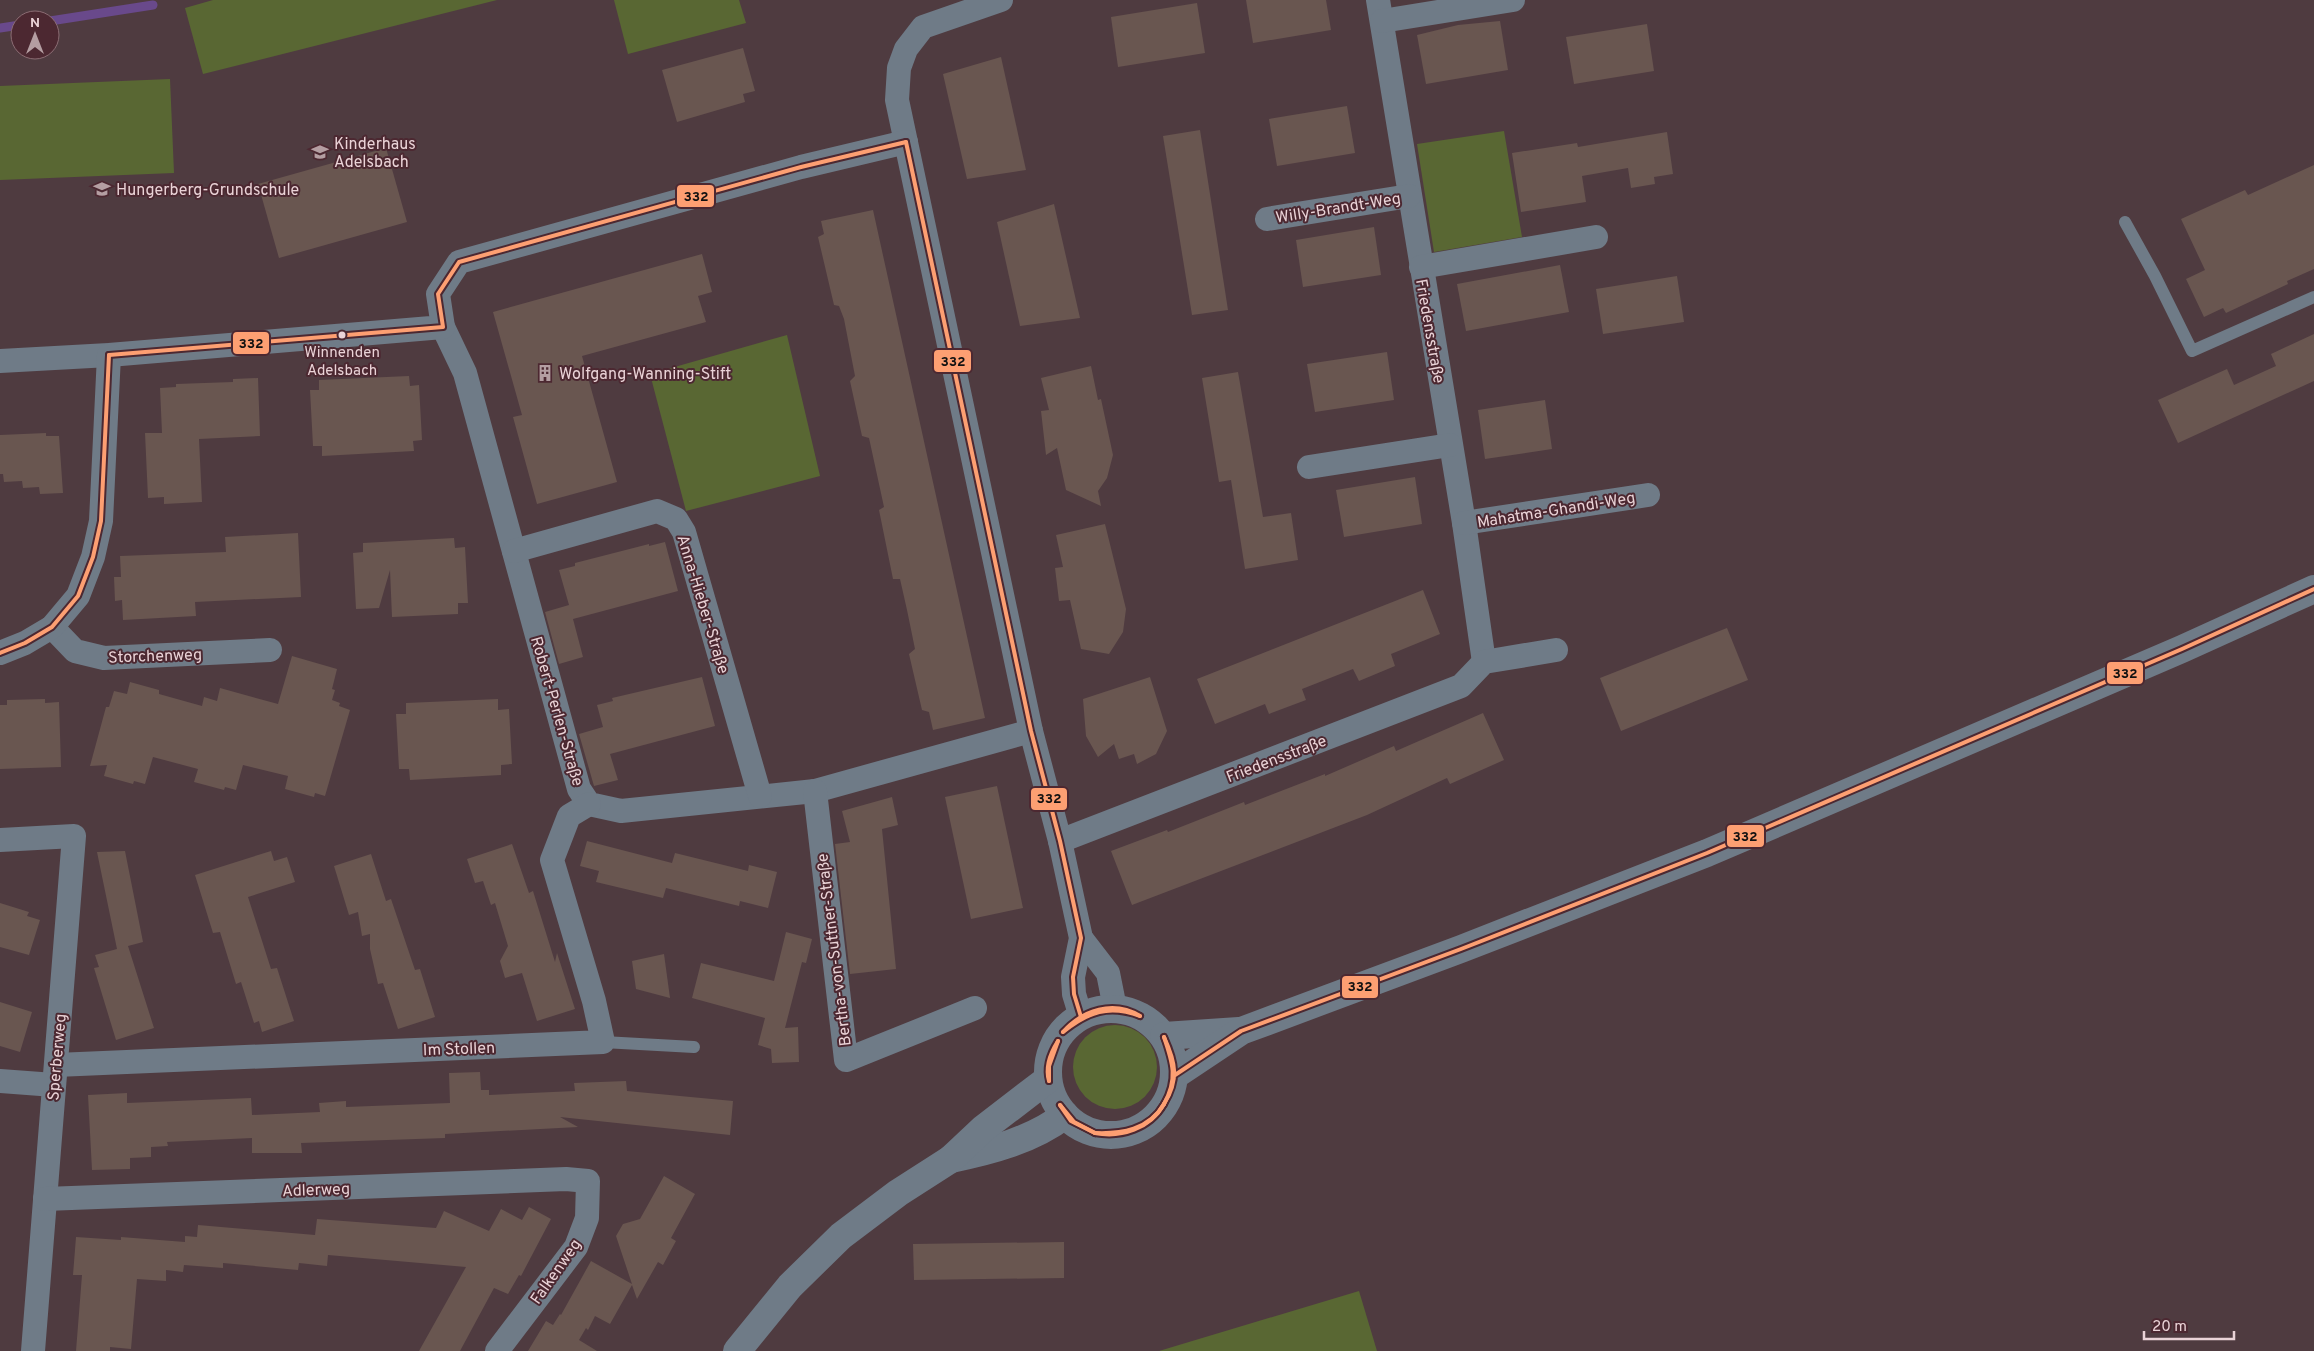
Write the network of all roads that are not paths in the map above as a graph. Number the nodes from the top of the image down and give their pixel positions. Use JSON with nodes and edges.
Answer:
{"nodes":[{"id":1,"x":1001,"y":0,"type":"edge"},
{"id":2,"x":1513,"y":0,"type":"edge"},
{"id":3,"x":1380,"y":11,"type":"edge"},
{"id":4,"x":906,"y":142,"type":"junction"},
{"id":5,"x":1410,"y":196,"type":"junction"},
{"id":6,"x":1267,"y":219,"type":"dead end"},
{"id":7,"x":2125,"y":222,"type":"dead end"},
{"id":8,"x":1596,"y":238,"type":"dead end"},
{"id":9,"x":1421,"y":267,"type":"junction"},
{"id":10,"x":2314,"y":297,"type":"edge"},
{"id":11,"x":443,"y":327,"type":"junction"},
{"id":12,"x":109,"y":355,"type":"junction"},
{"id":13,"x":0,"y":361,"type":"edge"},
{"id":14,"x":1450,"y":445,"type":"junction"},
{"id":15,"x":1310,"y":467,"type":"dead end"},
{"id":16,"x":1648,"y":495,"type":"dead end"},
{"id":17,"x":1464,"y":523,"type":"junction"},
{"id":18,"x":514,"y":551,"type":"junction"},
{"id":19,"x":2314,"y":589,"type":"edge"},
{"id":20,"x":52,"y":627,"type":"junction"},
{"id":21,"x":270,"y":650,"type":"dead end"},
{"id":22,"x":1556,"y":650,"type":"dead end"},
{"id":23,"x":0,"y":653,"type":"edge"},
{"id":24,"x":1484,"y":662,"type":"junction"},
{"id":25,"x":1031,"y":731,"type":"junction"},
{"id":26,"x":815,"y":791,"type":"junction"},
{"id":27,"x":760,"y":796,"type":"junction"},
{"id":28,"x":589,"y":804,"type":"junction"},
{"id":29,"x":0,"y":840,"type":"edge"},
{"id":30,"x":1060,"y":842,"type":"junction"},
{"id":31,"x":1080,"y":938,"type":"junction"},
{"id":32,"x":974,"y":1008,"type":"dead end"},
{"id":33,"x":1115,"y":1008,"type":"junction"},
{"id":34,"x":1080,"y":1017,"type":"junction"},
{"id":35,"x":1241,"y":1031,"type":"junction"},
{"id":36,"x":1164,"y":1036,"type":"junction"},
{"id":37,"x":603,"y":1042,"type":"junction"},
{"id":38,"x":694,"y":1046,"type":"dead end"},
{"id":39,"x":55,"y":1075,"type":"junction"},
{"id":40,"x":1174,"y":1075,"type":"junction"},
{"id":41,"x":1048,"y":1079,"type":"junction"},
{"id":42,"x":0,"y":1081,"type":"edge"},
{"id":43,"x":1065,"y":1114,"type":"junction"},
{"id":44,"x":951,"y":1159,"type":"junction"},
{"id":45,"x":588,"y":1180,"type":"joint"},
{"id":46,"x":45,"y":1199,"type":"junction"},
{"id":47,"x":33,"y":1351,"type":"edge"},
{"id":48,"x":497,"y":1351,"type":"edge"},
{"id":49,"x":737,"y":1351,"type":"edge"}],
"edges":[{"from":1,"to":4,"type":"street"},
{"from":2,"to":3,"type":"street"},
{"from":3,"to":5,"type":"street","name":"Friedensstraße"},
{"from":4,"to":11,"type":"street","name":"Robert-Perlen-Straße"},
{"from":4,"to":25,"type":"street"},
{"from":5,"to":6,"type":"street","name":"Willy-Brandt-Weg"},
{"from":5,"to":9,"type":"street","name":"Friedensstraße"},
{"from":7,"to":10,"type":"lane"},
{"from":8,"to":9,"type":"street"},
{"from":9,"to":14,"type":"street","name":"Friedensstraße"},
{"from":11,"to":12,"type":"street"},
{"from":11,"to":18,"type":"street","name":"Robert-Perlen-Straße"},
{"from":12,"to":13,"type":"street"},
{"from":12,"to":20,"type":"street"},
{"from":14,"to":15,"type":"street"},
{"from":14,"to":17,"type":"street","name":"Friedensstraße"},
{"from":16,"to":17,"type":"street","name":"Mahatma-Ghandi-Weg"},
{"from":17,"to":24,"type":"street","name":"Friedensstraße"},
{"from":18,"to":27,"type":"street","name":"Anna-Hieber-Straße"},
{"from":18,"to":28,"type":"street","name":"Robert-Perlen-Straße"},
{"from":19,"to":35,"type":"street"},
{"from":20,"to":21,"type":"street","name":"Storchenweg"},
{"from":20,"to":23,"type":"street"},
{"from":22,"to":24,"type":"street"},
{"from":24,"to":30,"type":"street","name":"Friedensstraße"},
{"from":25,"to":26,"type":"street","name":"Robert-Perlen-Straße"},
{"from":25,"to":30,"type":"street"},
{"from":26,"to":27,"type":"street","name":"Robert-Perlen-Straße"},
{"from":26,"to":32,"type":"street","name":"Bertha-von-Suttner-Straße"},
{"from":27,"to":28,"type":"street","name":"Robert-Perlen-Straße"},
{"from":28,"to":37,"type":"street"},
{"from":29,"to":39,"type":"street","name":"Sperberweg"},
{"from":30,"to":31,"type":"street"},
{"from":31,"to":33,"type":"street"},
{"from":31,"to":34,"type":"street"},
{"from":33,"to":34,"type":"street"},
{"from":33,"to":36,"type":"street"},
{"from":34,"to":41,"type":"street"},
{"from":35,"to":36,"type":"street"},
{"from":35,"to":40,"type":"street"},
{"from":36,"to":40,"type":"street"},
{"from":37,"to":38,"type":"lane"},
{"from":37,"to":39,"type":"street","name":"Im Stollen"},
{"from":39,"to":42,"type":"street","name":"Im Stollen"},
{"from":39,"to":46,"type":"street","name":"Sperberweg"},
{"from":40,"to":43,"type":"street"},
{"from":41,"to":43,"type":"street"},
{"from":41,"to":44,"type":"street"},
{"from":43,"to":44,"type":"street"},
{"from":44,"to":49,"type":"street"},
{"from":45,"to":46,"type":"street","name":"Adlerweg"},
{"from":45,"to":48,"type":"street","name":"Falkenweg"},
{"from":46,"to":47,"type":"street","name":"Sperberweg"}]}
